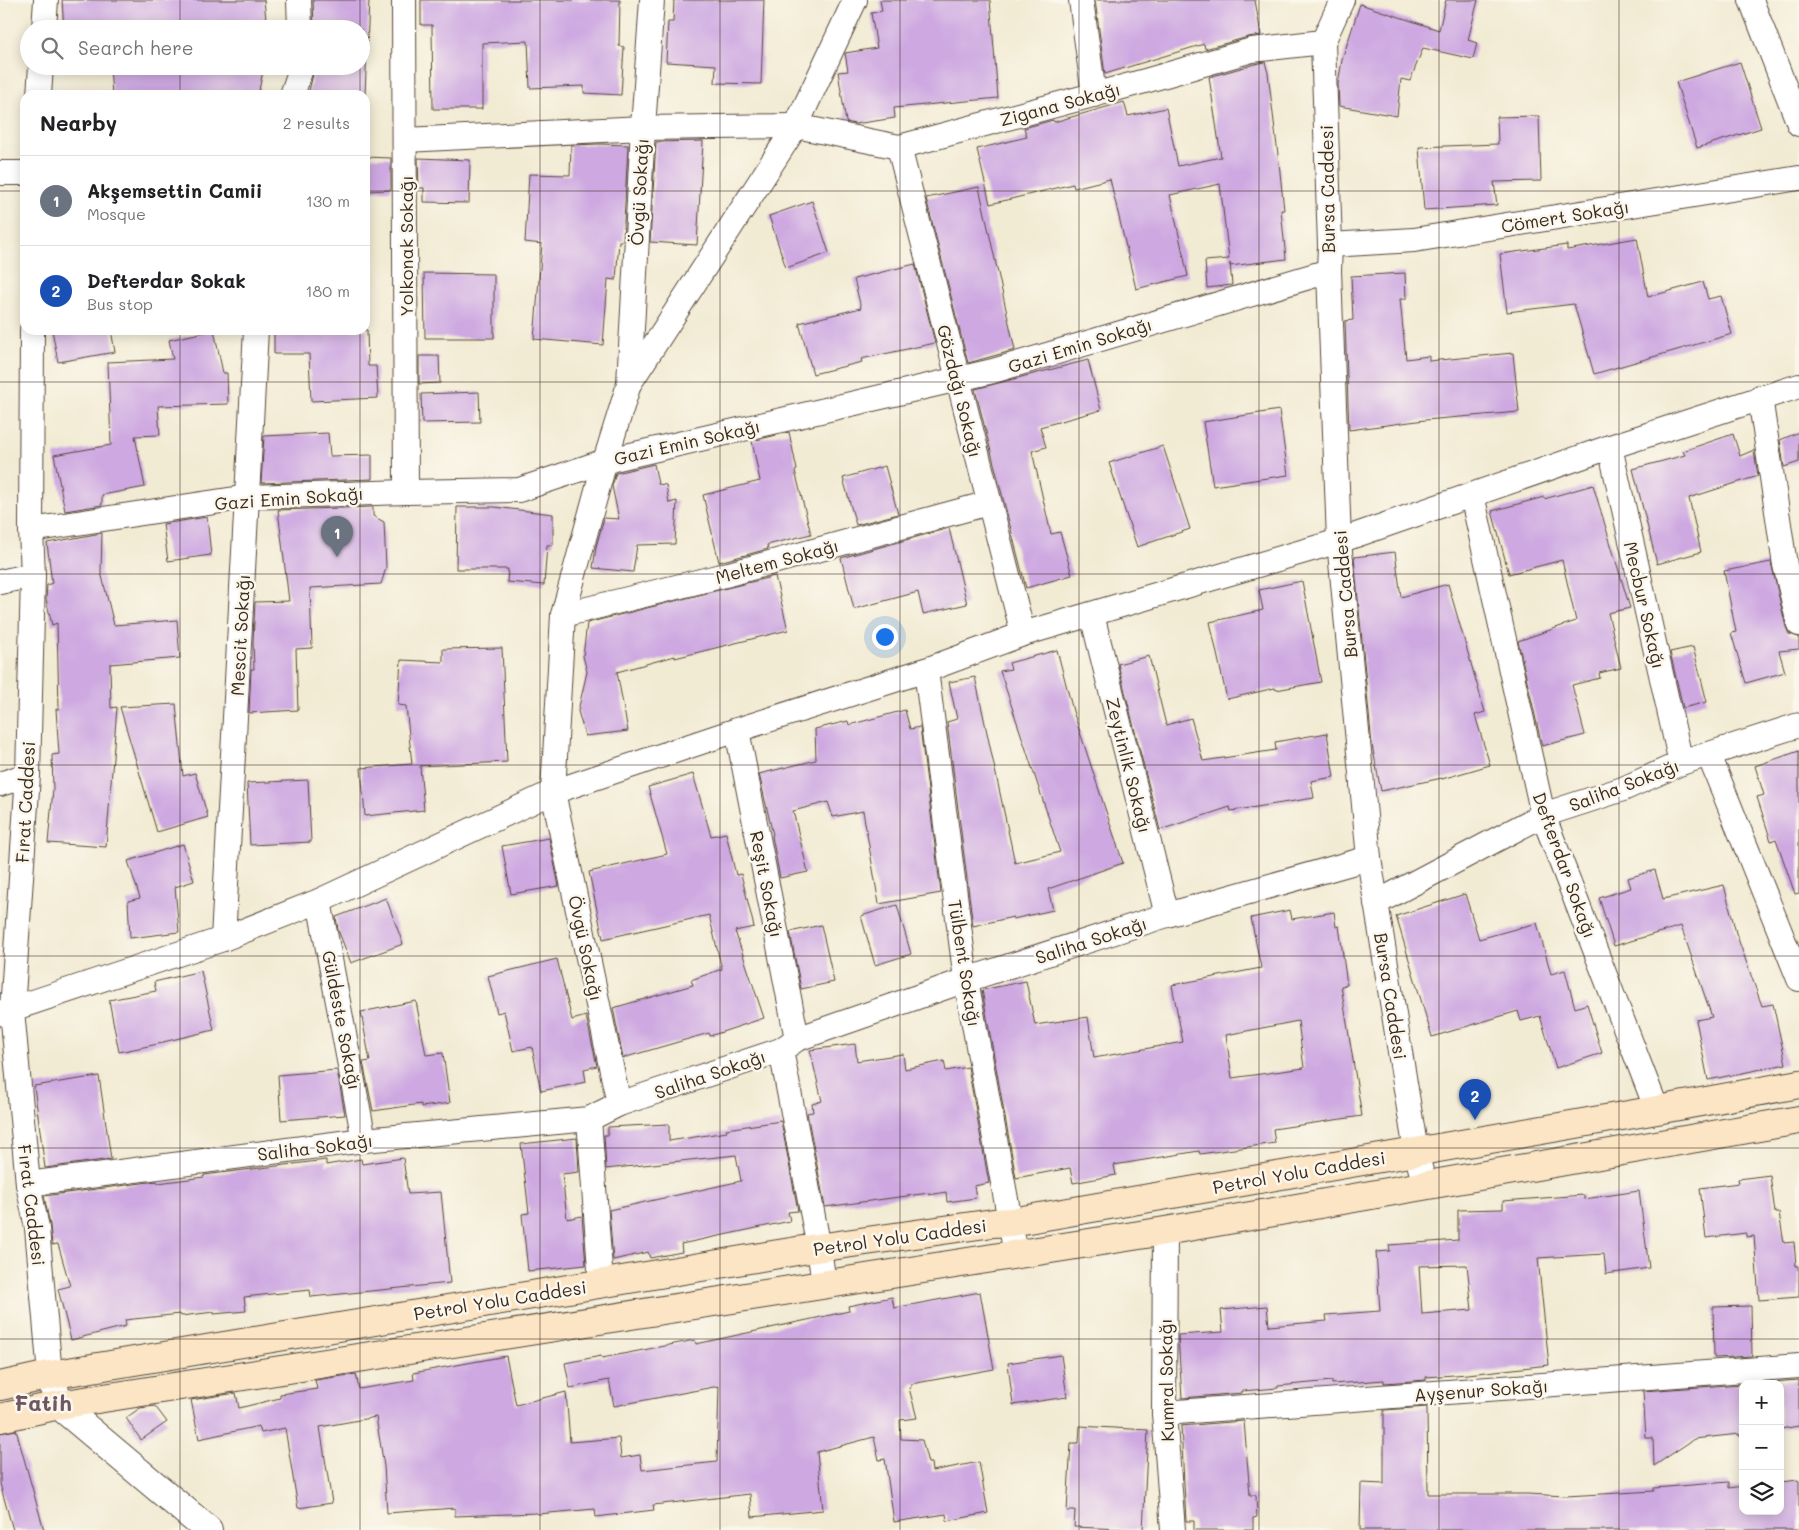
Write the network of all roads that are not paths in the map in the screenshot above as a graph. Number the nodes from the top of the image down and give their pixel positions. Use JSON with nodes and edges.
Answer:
{"nodes":[{"id":1,"x":46,"y":0,"type":"edge"},
{"id":2,"x":299,"y":0,"type":"edge"},
{"id":3,"x":404,"y":0,"type":"edge"},
{"id":4,"x":652,"y":0,"type":"edge"},
{"id":5,"x":855,"y":0,"type":"edge"},
{"id":6,"x":1081,"y":0,"type":"edge"},
{"id":7,"x":1342,"y":0,"type":"edge"},
{"id":8,"x":1751,"y":0,"type":"edge"},
{"id":9,"x":45,"y":20,"type":"edge"},
{"id":10,"x":300,"y":20,"type":"edge"},
{"id":11,"x":1323,"y":42,"type":"junction"},
{"id":12,"x":40,"y":75,"type":"edge"},
{"id":13,"x":299,"y":75,"type":"edge"},
{"id":14,"x":39,"y":90,"type":"edge"},
{"id":15,"x":294,"y":90,"type":"edge"},
{"id":16,"x":1094,"y":95,"type":"junction"},
{"id":17,"x":1799,"y":124,"type":"edge"},
{"id":18,"x":796,"y":126,"type":"junction"},
{"id":19,"x":643,"y":128,"type":"junction"},
{"id":20,"x":405,"y":140,"type":"junction"},
{"id":21,"x":899,"y":147,"type":"junction"},
{"id":22,"x":0,"y":173,"type":"edge"},
{"id":23,"x":20,"y":173,"type":"edge"},
{"id":24,"x":1799,"y":178,"type":"edge"},
{"id":25,"x":1330,"y":245,"type":"junction"},
{"id":26,"x":1329,"y":270,"type":"junction"},
{"id":27,"x":32,"y":335,"type":"edge"},
{"id":28,"x":256,"y":335,"type":"edge"},
{"id":29,"x":957,"y":379,"type":"junction"},
{"id":30,"x":629,"y":384,"type":"junction"},
{"id":31,"x":1799,"y":386,"type":"edge"},
{"id":32,"x":1760,"y":397,"type":"junction"},
{"id":33,"x":1610,"y":447,"type":"junction"},
{"id":34,"x":605,"y":461,"type":"junction"},
{"id":35,"x":406,"y":492,"type":"junction"},
{"id":36,"x":1472,"y":495,"type":"junction"},
{"id":37,"x":248,"y":497,"type":"junction"},
{"id":38,"x":989,"y":503,"type":"junction"},
{"id":39,"x":31,"y":530,"type":"junction"},
{"id":40,"x":1339,"y":541,"type":"junction"},
{"id":41,"x":33,"y":575,"type":"junction"},
{"id":42,"x":0,"y":582,"type":"edge"},
{"id":43,"x":563,"y":615,"type":"junction"},
{"id":44,"x":1092,"y":615,"type":"junction"},
{"id":45,"x":1799,"y":624,"type":"edge"},
{"id":46,"x":1023,"y":634,"type":"junction"},
{"id":47,"x":926,"y":670,"type":"junction"},
{"id":48,"x":1799,"y":725,"type":"edge"},
{"id":49,"x":736,"y":730,"type":"junction"},
{"id":50,"x":1709,"y":755,"type":"junction"},
{"id":51,"x":1681,"y":763,"type":"junction"},
{"id":52,"x":28,"y":775,"type":"junction"},
{"id":53,"x":0,"y":784,"type":"edge"},
{"id":54,"x":553,"y":792,"type":"junction"},
{"id":55,"x":1542,"y":815,"type":"junction"},
{"id":56,"x":1369,"y":858,"type":"junction"},
{"id":57,"x":319,"y":901,"type":"junction"},
{"id":58,"x":1376,"y":903,"type":"junction"},
{"id":59,"x":1167,"y":915,"type":"junction"},
{"id":60,"x":223,"y":939,"type":"junction"},
{"id":61,"x":1799,"y":979,"type":"edge"},
{"id":62,"x":966,"y":980,"type":"junction"},
{"id":63,"x":6,"y":1012,"type":"edge"},
{"id":64,"x":789,"y":1044,"type":"junction"},
{"id":65,"x":1799,"y":1084,"type":"edge"},
{"id":66,"x":619,"y":1104,"type":"junction"},
{"id":67,"x":1657,"y":1110,"type":"junction"},
{"id":68,"x":589,"y":1119,"type":"junction"},
{"id":69,"x":1799,"y":1120,"type":"edge"},
{"id":70,"x":364,"y":1140,"type":"junction"},
{"id":71,"x":1416,"y":1152,"type":"junction"},
{"id":72,"x":28,"y":1184,"type":"junction"},
{"id":73,"x":1425,"y":1186,"type":"junction"},
{"id":74,"x":1011,"y":1222,"type":"junction"},
{"id":75,"x":1165,"y":1231,"type":"junction"},
{"id":76,"x":819,"y":1248,"type":"junction"},
{"id":77,"x":1016,"y":1254,"type":"junction"},
{"id":78,"x":602,"y":1283,"type":"junction"},
{"id":79,"x":824,"y":1284,"type":"junction"},
{"id":80,"x":1799,"y":1366,"type":"edge"},
{"id":81,"x":50,"y":1375,"type":"junction"},
{"id":82,"x":0,"y":1386,"type":"edge"},
{"id":83,"x":59,"y":1405,"type":"junction"},
{"id":84,"x":1164,"y":1413,"type":"junction"},
{"id":85,"x":0,"y":1418,"type":"edge"},
{"id":86,"x":208,"y":1530,"type":"edge"},
{"id":87,"x":1173,"y":1530,"type":"edge"}],
"edges":[{"from":1,"to":9,"type":"street"},
{"from":2,"to":10,"type":"street"},
{"from":3,"to":20,"type":"street","name":"Yolkonak Sokağı"},
{"from":4,"to":19,"type":"street","name":"Övgü Sokağı"},
{"from":5,"to":18,"type":"street"},
{"from":6,"to":16,"type":"street"},
{"from":7,"to":11,"type":"street","name":"Bursa Caddesi"},
{"from":8,"to":17,"type":"street"},
{"from":11,"to":16,"type":"street","name":"Zigana Sokağı"},
{"from":11,"to":25,"type":"street","name":"Bursa Caddesi"},
{"from":12,"to":14,"type":"street"},
{"from":13,"to":15,"type":"street"},
{"from":16,"to":21,"type":"street","name":"Zigana Sokağı"},
{"from":18,"to":19,"type":"street","name":"Zigana Sokağı"},
{"from":18,"to":21,"type":"street","name":"Zigana Sokağı"},
{"from":18,"to":30,"type":"street"},
{"from":19,"to":20,"type":"street","name":"Zigana Sokağı"},
{"from":19,"to":30,"type":"street","name":"Övgü Sokağı"},
{"from":20,"to":35,"type":"street","name":"Yolkonak Sokağı"},
{"from":21,"to":29,"type":"street","name":"Gözdağı Sokağı"},
{"from":22,"to":23,"type":"street"},
{"from":24,"to":25,"type":"street","name":"Cömert Sokağı"},
{"from":25,"to":26,"type":"street","name":"Bursa Caddesi"},
{"from":26,"to":29,"type":"street","name":"Gazi Emin Sokağı"},
{"from":26,"to":40,"type":"street","name":"Bursa Caddesi"},
{"from":27,"to":39,"type":"street","name":"Fırat Caddesi"},
{"from":28,"to":37,"type":"street","name":"Mescit Sokağı"},
{"from":29,"to":34,"type":"street","name":"Gazi Emin Sokağı"},
{"from":29,"to":38,"type":"street","name":"Gözdağı Sokağı"},
{"from":30,"to":34,"type":"street","name":"Övgü Sokağı"},
{"from":31,"to":32,"type":"street"},
{"from":32,"to":33,"type":"street"},
{"from":32,"to":45,"type":"street"},
{"from":33,"to":36,"type":"street"},
{"from":33,"to":51,"type":"street","name":"Mecbur Sokağı"},
{"from":34,"to":35,"type":"street","name":"Gazi Emin Sokağı"},
{"from":34,"to":43,"type":"street","name":"Övgü Sokağı"},
{"from":35,"to":37,"type":"street","name":"Gazi Emin Sokağı"},
{"from":36,"to":40,"type":"street"},
{"from":36,"to":55,"type":"street","name":"Defterdar Sokağı"},
{"from":37,"to":39,"type":"street","name":"Gazi Emin Sokağı"},
{"from":37,"to":60,"type":"street","name":"Mescit Sokağı"},
{"from":38,"to":43,"type":"street","name":"Meltem Sokağı"},
{"from":38,"to":46,"type":"street","name":"Gözdağı Sokağı"},
{"from":39,"to":41,"type":"street","name":"Fırat Caddesi"},
{"from":40,"to":44,"type":"street"},
{"from":40,"to":56,"type":"street","name":"Bursa Caddesi"},
{"from":41,"to":42,"type":"street"},
{"from":41,"to":52,"type":"street","name":"Fırat Caddesi"},
{"from":43,"to":54,"type":"street","name":"Övgü Sokağı"},
{"from":44,"to":46,"type":"street"},
{"from":44,"to":59,"type":"street","name":"Zeytinlik Sokağı"},
{"from":46,"to":47,"type":"street"},
{"from":47,"to":49,"type":"street"},
{"from":47,"to":62,"type":"street","name":"Tülbent Sokağı"},
{"from":48,"to":50,"type":"street","name":"Saliha Sokağı"},
{"from":49,"to":54,"type":"street"},
{"from":49,"to":64,"type":"street","name":"Reşit Sokağı"},
{"from":50,"to":51,"type":"street","name":"Saliha Sokağı"},
{"from":50,"to":61,"type":"street"},
{"from":51,"to":55,"type":"street","name":"Saliha Sokağı"},
{"from":52,"to":53,"type":"street"},
{"from":52,"to":63,"type":"street","name":"Fırat Caddesi"},
{"from":54,"to":57,"type":"street"},
{"from":54,"to":66,"type":"street","name":"Övgü Sokağı"},
{"from":55,"to":58,"type":"street","name":"Saliha Sokağı"},
{"from":55,"to":67,"type":"street","name":"Defterdar Sokağı"},
{"from":56,"to":58,"type":"street","name":"Bursa Caddesi"},
{"from":56,"to":59,"type":"street","name":"Saliha Sokağı"},
{"from":57,"to":60,"type":"street"},
{"from":57,"to":70,"type":"street","name":"Güldeste Sokağı"},
{"from":58,"to":71,"type":"street","name":"Bursa Caddesi"},
{"from":59,"to":62,"type":"street","name":"Saliha Sokağı"},
{"from":60,"to":63,"type":"street"},
{"from":62,"to":64,"type":"street","name":"Saliha Sokağı"},
{"from":62,"to":74,"type":"street","name":"Tülbent Sokağı"},
{"from":63,"to":72,"type":"street","name":"Fırat Caddesi"},
{"from":64,"to":66,"type":"street","name":"Saliha Sokağı"},
{"from":64,"to":76,"type":"street","name":"Reşit Sokağı"},
{"from":65,"to":67,"type":"main road","name":"Petrol Yolu Caddesi"},
{"from":66,"to":68,"type":"street","name":"Saliha Sokağı"},
{"from":67,"to":71,"type":"main road","name":"Petrol Yolu Caddesi"},
{"from":68,"to":70,"type":"street","name":"Saliha Sokağı"},
{"from":68,"to":78,"type":"street"},
{"from":69,"to":73,"type":"main road","name":"Petrol Yolu Caddesi"},
{"from":70,"to":72,"type":"street","name":"Saliha Sokağı"},
{"from":71,"to":73,"type":"street","name":"Bursa Caddesi"},
{"from":71,"to":74,"type":"main road","name":"Petrol Yolu Caddesi"},
{"from":72,"to":81,"type":"street","name":"Fırat Caddesi"},
{"from":73,"to":75,"type":"main road","name":"Petrol Yolu Caddesi"},
{"from":74,"to":76,"type":"main road","name":"Petrol Yolu Caddesi"},
{"from":74,"to":77,"type":"street","name":"Tülbent Sokağı"},
{"from":75,"to":77,"type":"main road","name":"Petrol Yolu Caddesi"},
{"from":75,"to":84,"type":"street","name":"Kumral Sokağı"},
{"from":76,"to":78,"type":"main road","name":"Petrol Yolu Caddesi"},
{"from":76,"to":79,"type":"street","name":"Reşit Sokağı"},
{"from":77,"to":79,"type":"main road","name":"Petrol Yolu Caddesi"},
{"from":78,"to":81,"type":"main road","name":"Petrol Yolu Caddesi"},
{"from":79,"to":83,"type":"main road","name":"Petrol Yolu Caddesi"},
{"from":80,"to":84,"type":"street","name":"Ayşenur Sokağı"},
{"from":81,"to":82,"type":"main road","name":"Petrol Yolu Caddesi"},
{"from":81,"to":83,"type":"street","name":"Fırat Caddesi"},
{"from":83,"to":85,"type":"main road","name":"Petrol Yolu Caddesi"},
{"from":83,"to":86,"type":"street"},
{"from":84,"to":87,"type":"street","name":"Kumral Sokağı"}]}
